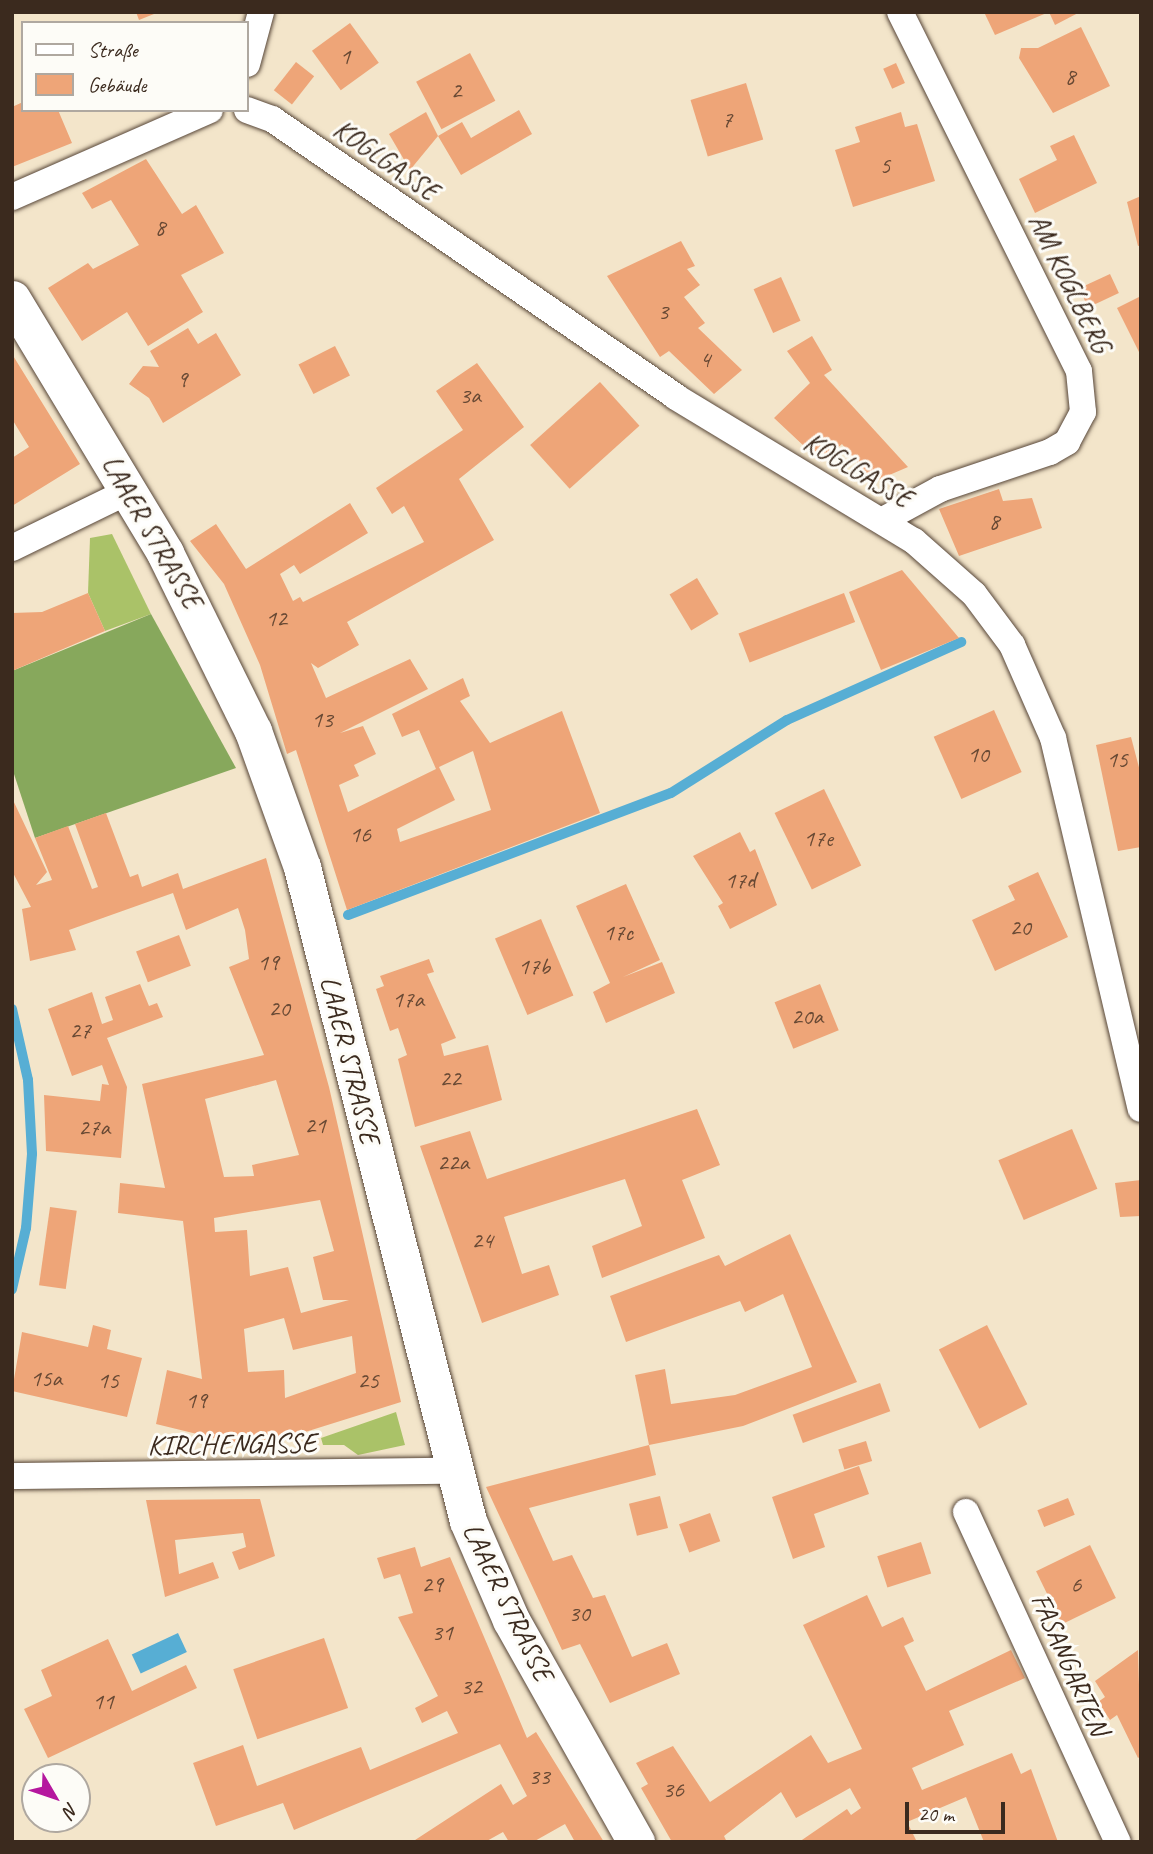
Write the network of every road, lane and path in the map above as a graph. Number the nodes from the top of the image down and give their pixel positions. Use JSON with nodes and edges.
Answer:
{"nodes":[{"id":1,"x":261,"y":12,"type":"edge"},
{"id":2,"x":900,"y":12,"type":"edge"},
{"id":3,"x":248,"y":60,"type":"edge"},
{"id":4,"x":248,"y":110,"type":"edge"},
{"id":5,"x":205,"y":112,"type":"edge"},
{"id":6,"x":12,"y":197,"type":"edge"},
{"id":7,"x":12,"y":299,"type":"edge"},
{"id":8,"x":129,"y":491,"type":"junction"},
{"id":9,"x":883,"y":520,"type":"junction"},
{"id":10,"x":12,"y":548,"type":"edge"},
{"id":11,"x":1141,"y":1109,"type":"edge"},
{"id":12,"x":452,"y":1471,"type":"junction"},
{"id":13,"x":12,"y":1476,"type":"edge"},
{"id":14,"x":966,"y":1512,"type":"dead end"},
{"id":15,"x":636,"y":1842,"type":"edge"},
{"id":16,"x":1118,"y":1842,"type":"edge"}],
"edges":[{"from":1,"to":3,"type":"street"},
{"from":2,"to":9,"type":"street","name":"AM KOGLBERG"},
{"from":4,"to":9,"type":"street","name":"KOGLGASSE"},
{"from":5,"to":6,"type":"street"},
{"from":7,"to":8,"type":"street","name":"LAAER STRASSE"},
{"from":8,"to":10,"type":"street"},
{"from":8,"to":12,"type":"street","name":"LAAER STRASSE"},
{"from":9,"to":11,"type":"street","name":"KOGLGASSE"},
{"from":12,"to":13,"type":"street","name":"KIRCHENGASSE"},
{"from":12,"to":15,"type":"street","name":"LAAER STRASSE"},
{"from":14,"to":16,"type":"street","name":"FASANGARTEN"}]}
